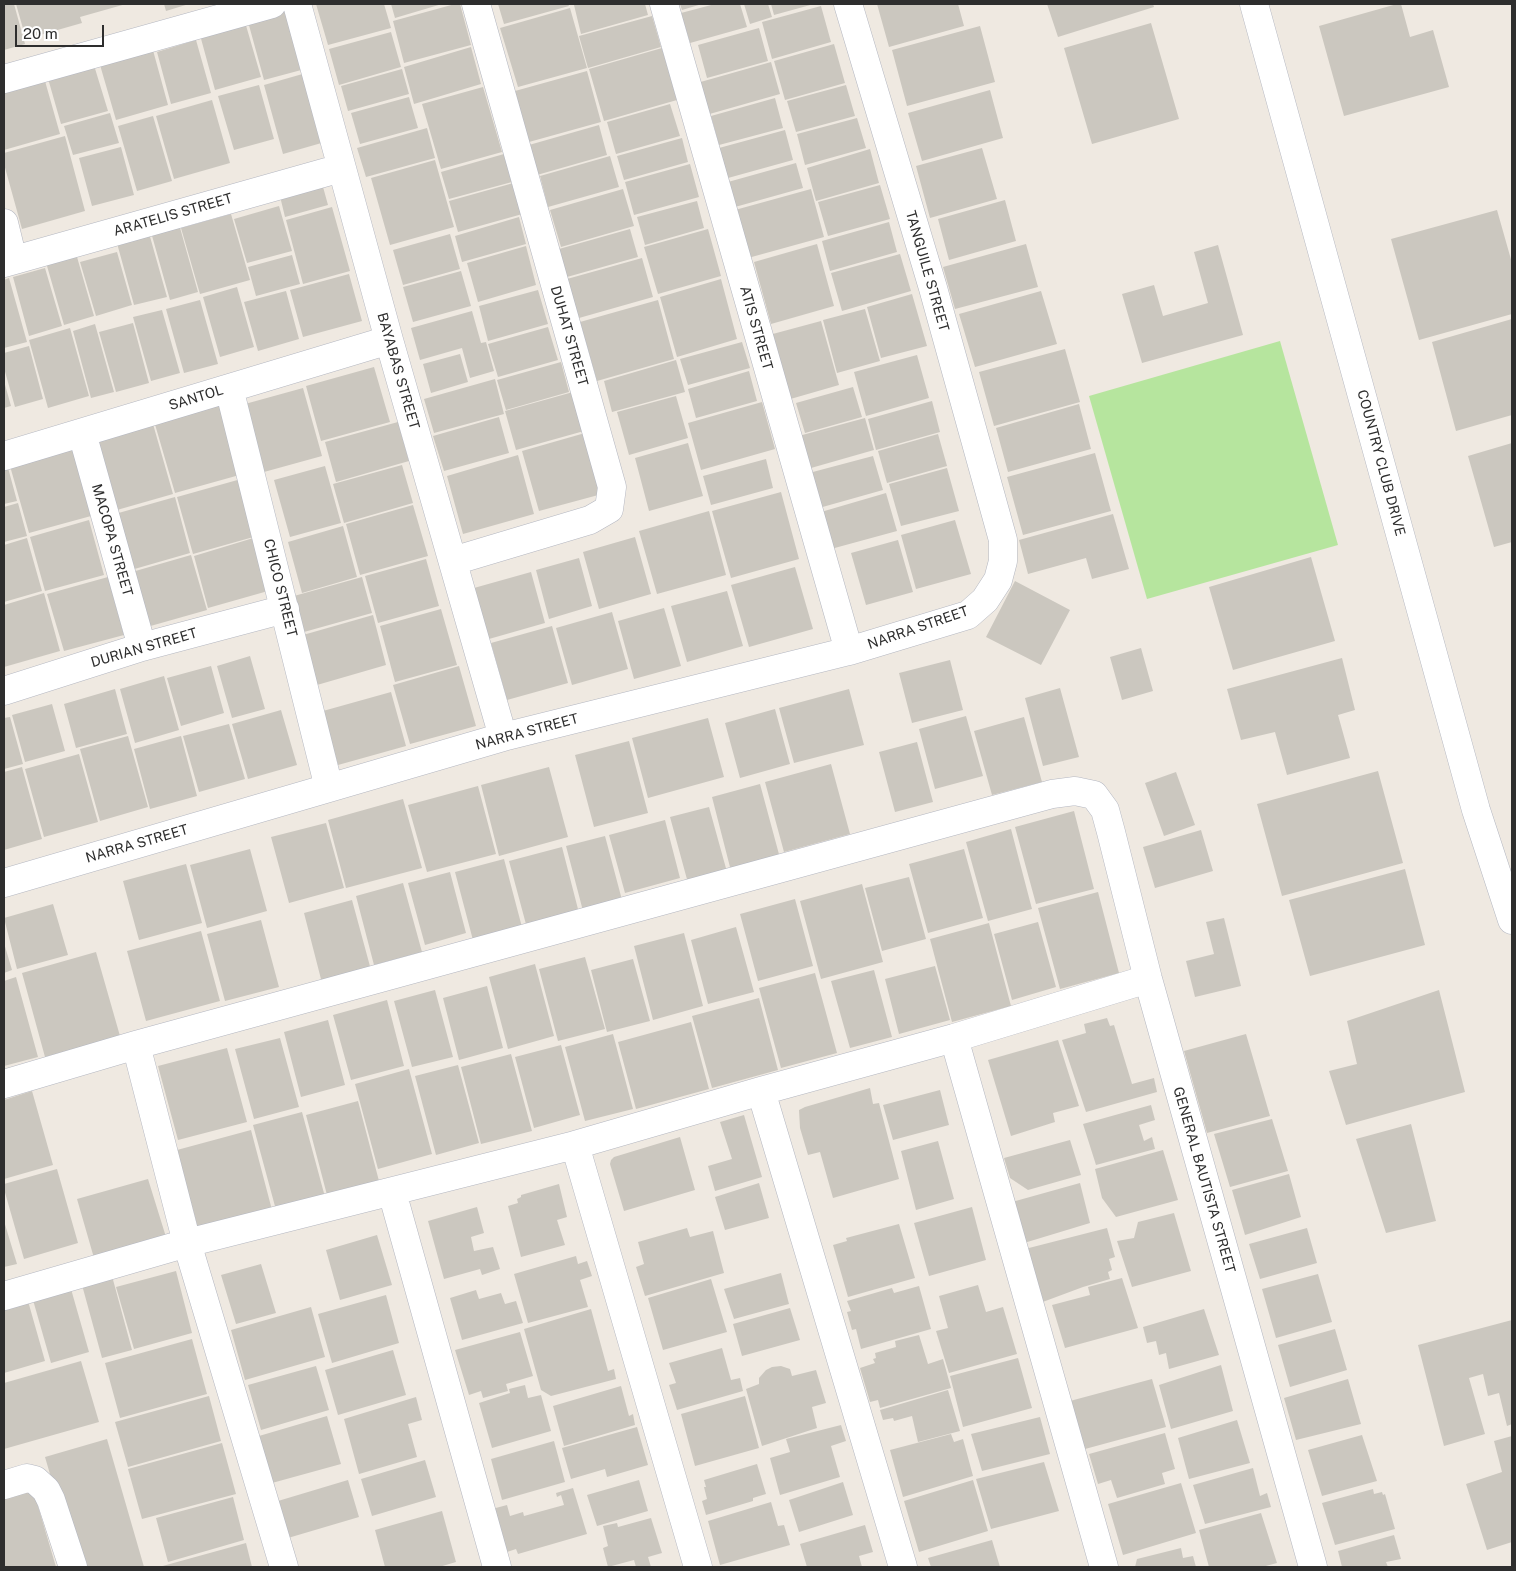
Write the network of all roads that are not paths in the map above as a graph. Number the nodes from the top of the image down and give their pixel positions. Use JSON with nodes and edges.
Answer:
{"nodes":[{"id":1,"x":272,"y":4,"type":"edge"},
{"id":2,"x":297,"y":4,"type":"edge"},
{"id":3,"x":476,"y":4,"type":"edge"},
{"id":4,"x":664,"y":4,"type":"edge"},
{"id":5,"x":848,"y":4,"type":"edge"},
{"id":6,"x":1254,"y":4,"type":"edge"},
{"id":7,"x":4,"y":79,"type":"edge"},
{"id":8,"x":341,"y":168,"type":"junction"},
{"id":9,"x":4,"y":223,"type":"edge"},
{"id":10,"x":8,"y":262,"type":"edge"},
{"id":11,"x":389,"y":340,"type":"junction"},
{"id":12,"x":229,"y":388,"type":"junction"},
{"id":13,"x":82,"y":433,"type":"junction"},
{"id":14,"x":4,"y":456,"type":"edge"},
{"id":15,"x":1003,"y":540,"type":"joint"},
{"id":16,"x":453,"y":561,"type":"junction"},
{"id":17,"x":285,"y":609,"type":"junction"},
{"id":18,"x":142,"y":647,"type":"junction"},
{"id":19,"x":849,"y":651,"type":"junction"},
{"id":20,"x":4,"y":691,"type":"edge"},
{"id":21,"x":503,"y":737,"type":"junction"},
{"id":22,"x":328,"y":788,"type":"junction"},
{"id":23,"x":4,"y":883,"type":"edge"},
{"id":24,"x":1512,"y":920,"type":"edge"},
{"id":25,"x":1148,"y":979,"type":"junction"},
{"id":26,"x":954,"y":1038,"type":"junction"},
{"id":27,"x":136,"y":1045,"type":"junction"},
{"id":28,"x":4,"y":1084,"type":"edge"},
{"id":29,"x":762,"y":1091,"type":"junction"},
{"id":30,"x":575,"y":1145,"type":"junction"},
{"id":31,"x":392,"y":1192,"type":"junction"},
{"id":32,"x":187,"y":1243,"type":"junction"},
{"id":33,"x":4,"y":1296,"type":"edge"},
{"id":34,"x":4,"y":1485,"type":"edge"},
{"id":35,"x":73,"y":1567,"type":"edge"},
{"id":36,"x":284,"y":1567,"type":"edge"},
{"id":37,"x":497,"y":1567,"type":"edge"},
{"id":38,"x":698,"y":1567,"type":"edge"},
{"id":39,"x":903,"y":1567,"type":"edge"},
{"id":40,"x":1104,"y":1567,"type":"edge"},
{"id":41,"x":1313,"y":1567,"type":"edge"}],
"edges":[{"from":1,"to":7,"type":"street"},
{"from":2,"to":8,"type":"street","name":"BAYABAS STREET"},
{"from":3,"to":16,"type":"street","name":"DUHAT STREET"},
{"from":4,"to":19,"type":"street","name":"ATIS STREET"},
{"from":5,"to":15,"type":"street","name":"TANGUILE STREET"},
{"from":6,"to":24,"type":"street","name":"COUNTRY CLUB DRIVE"},
{"from":8,"to":10,"type":"street","name":"ARATELIS STREET"},
{"from":8,"to":11,"type":"street","name":"BAYABAS STREET"},
{"from":9,"to":10,"type":"street"},
{"from":11,"to":12,"type":"street","name":"SANTOL"},
{"from":11,"to":16,"type":"street","name":"BAYABAS STREET"},
{"from":12,"to":13,"type":"street","name":"SANTOL"},
{"from":12,"to":17,"type":"street","name":"CHICO STREET"},
{"from":13,"to":14,"type":"street","name":"SANTOL"},
{"from":13,"to":18,"type":"street","name":"MACOPA STREET"},
{"from":15,"to":19,"type":"street","name":"NARRA STREET"},
{"from":16,"to":21,"type":"street","name":"BAYABAS STREET"},
{"from":17,"to":18,"type":"street","name":"DURIAN STREET"},
{"from":17,"to":22,"type":"street","name":"CHICO STREET"},
{"from":18,"to":20,"type":"street","name":"DURIAN STREET"},
{"from":19,"to":21,"type":"street","name":"NARRA STREET"},
{"from":21,"to":22,"type":"street","name":"NARRA STREET"},
{"from":22,"to":23,"type":"street","name":"NARRA STREET"},
{"from":25,"to":26,"type":"street"},
{"from":25,"to":27,"type":"street","name":"GENERAL BAUTISTA STREET"},
{"from":25,"to":41,"type":"street","name":"GENERAL BAUTISTA STREET"},
{"from":26,"to":29,"type":"street"},
{"from":26,"to":40,"type":"street"},
{"from":27,"to":28,"type":"street"},
{"from":27,"to":32,"type":"street"},
{"from":29,"to":30,"type":"street"},
{"from":29,"to":39,"type":"street"},
{"from":30,"to":31,"type":"street"},
{"from":30,"to":38,"type":"street"},
{"from":31,"to":32,"type":"street"},
{"from":31,"to":37,"type":"street"},
{"from":32,"to":33,"type":"street"},
{"from":32,"to":36,"type":"street"},
{"from":34,"to":35,"type":"street"}]}
